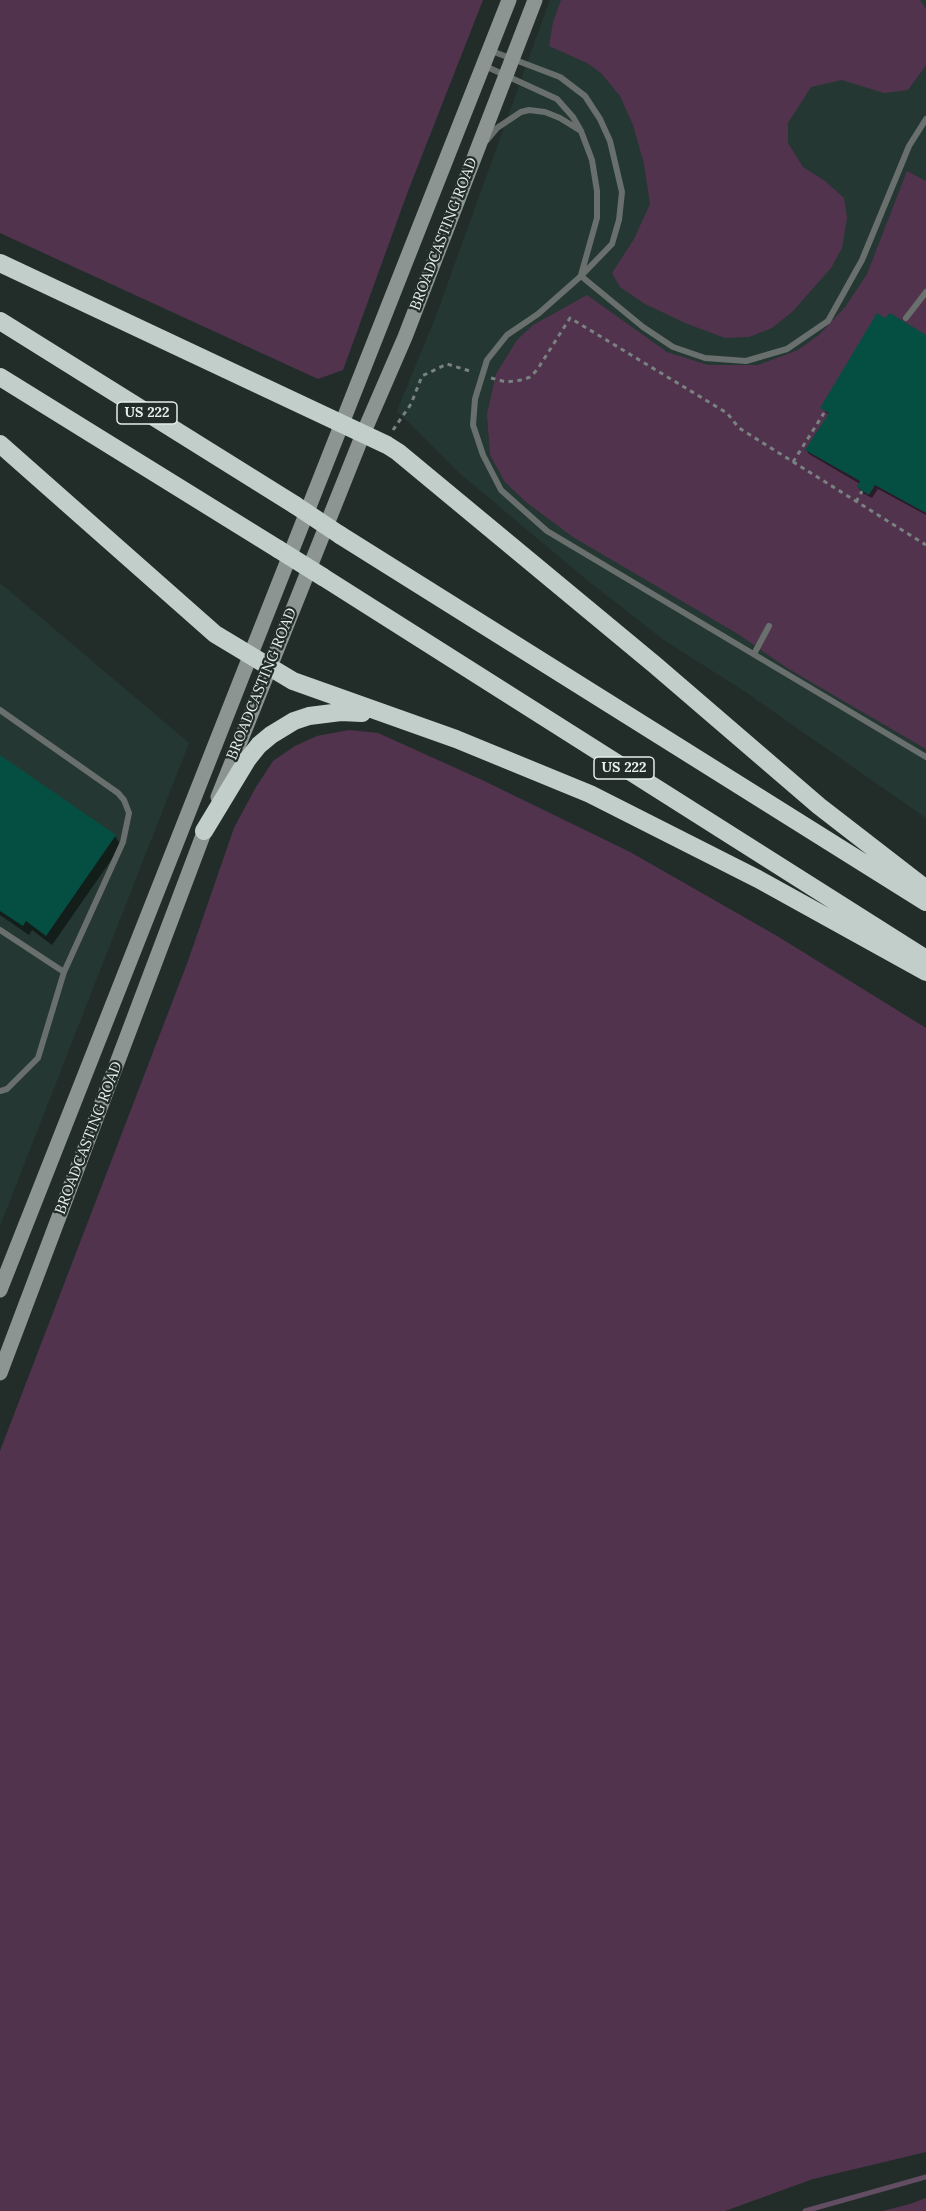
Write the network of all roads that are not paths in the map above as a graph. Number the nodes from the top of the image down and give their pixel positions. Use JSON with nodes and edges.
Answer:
{"nodes":[{"id":1,"x":509,"y":0,"type":"edge"},
{"id":2,"x":535,"y":0,"type":"edge"},
{"id":3,"x":488,"y":50,"type":"junction"},
{"id":4,"x":512,"y":59,"type":"junction"},
{"id":5,"x":483,"y":65,"type":"junction"},
{"id":6,"x":506,"y":74,"type":"junction"},
{"id":7,"x":926,"y":119,"type":"edge"},
{"id":8,"x":581,"y":131,"type":"junction"},
{"id":9,"x":476,"y":154,"type":"junction"},
{"id":10,"x":0,"y":263,"type":"edge"},
{"id":11,"x":581,"y":276,"type":"junction"},
{"id":12,"x":926,"y":291,"type":"edge"},
{"id":13,"x":906,"y":318,"type":"dead end"},
{"id":14,"x":0,"y":321,"type":"edge"},
{"id":15,"x":0,"y":377,"type":"edge"},
{"id":16,"x":340,"y":424,"type":"junction"},
{"id":17,"x":363,"y":434,"type":"junction"},
{"id":18,"x":0,"y":444,"type":"edge"},
{"id":19,"x":769,"y":626,"type":"dead end"},
{"id":20,"x":753,"y":654,"type":"junction"},
{"id":21,"x":250,"y":655,"type":"junction"},
{"id":22,"x":269,"y":667,"type":"junction"},
{"id":23,"x":0,"y":710,"type":"edge"},
{"id":24,"x":389,"y":716,"type":"junction"},
{"id":25,"x":926,"y":757,"type":"edge"},
{"id":26,"x":204,"y":831,"type":"junction"},
{"id":27,"x":926,"y":889,"type":"edge"},
{"id":28,"x":926,"y":902,"type":"edge"},
{"id":29,"x":0,"y":930,"type":"edge"},
{"id":30,"x":926,"y":959,"type":"edge"},
{"id":31,"x":64,"y":972,"type":"junction"},
{"id":32,"x":926,"y":972,"type":"edge"},
{"id":33,"x":0,"y":1091,"type":"edge"},
{"id":34,"x":0,"y":1290,"type":"edge"},
{"id":35,"x":0,"y":1373,"type":"edge"}],
"edges":[{"from":1,"to":3,"type":"main road","name":"BROADCASTING ROAD"},
{"from":2,"to":4,"type":"main road","name":"BROADCASTING ROAD"},
{"from":3,"to":4,"type":"lane"},
{"from":3,"to":5,"type":"main road","name":"BROADCASTING ROAD"},
{"from":4,"to":6,"type":"main road","name":"BROADCASTING ROAD"},
{"from":4,"to":11,"type":"lane"},
{"from":5,"to":6,"type":"lane"},
{"from":5,"to":16,"type":"main road","name":"BROADCASTING ROAD"},
{"from":6,"to":8,"type":"lane"},
{"from":6,"to":9,"type":"main road","name":"BROADCASTING ROAD"},
{"from":7,"to":11,"type":"lane"},
{"from":8,"to":9,"type":"lane"},
{"from":8,"to":11,"type":"lane"},
{"from":9,"to":17,"type":"main road","name":"BROADCASTING ROAD"},
{"from":10,"to":16,"type":"highway"},
{"from":11,"to":20,"type":"lane"},
{"from":12,"to":13,"type":"lane"},
{"from":14,"to":28,"type":"highway","number":"US 222","bridge":true},
{"from":15,"to":30,"type":"highway","number":"US 222","bridge":true},
{"from":16,"to":17,"type":"highway"},
{"from":16,"to":21,"type":"main road","name":"BROADCASTING ROAD"},
{"from":17,"to":22,"type":"main road","name":"BROADCASTING ROAD"},
{"from":17,"to":27,"type":"highway"},
{"from":18,"to":21,"type":"highway"},
{"from":19,"to":20,"type":"lane"},
{"from":20,"to":25,"type":"lane"},
{"from":21,"to":22,"type":"highway"},
{"from":21,"to":34,"type":"main road","name":"BROADCASTING ROAD"},
{"from":22,"to":24,"type":"highway"},
{"from":22,"to":26,"type":"main road","name":"BROADCASTING ROAD"},
{"from":23,"to":31,"type":"lane"},
{"from":24,"to":26,"type":"highway"},
{"from":24,"to":32,"type":"highway"},
{"from":26,"to":35,"type":"main road","name":"BROADCASTING ROAD"},
{"from":29,"to":31,"type":"lane"},
{"from":31,"to":33,"type":"lane"}]}
